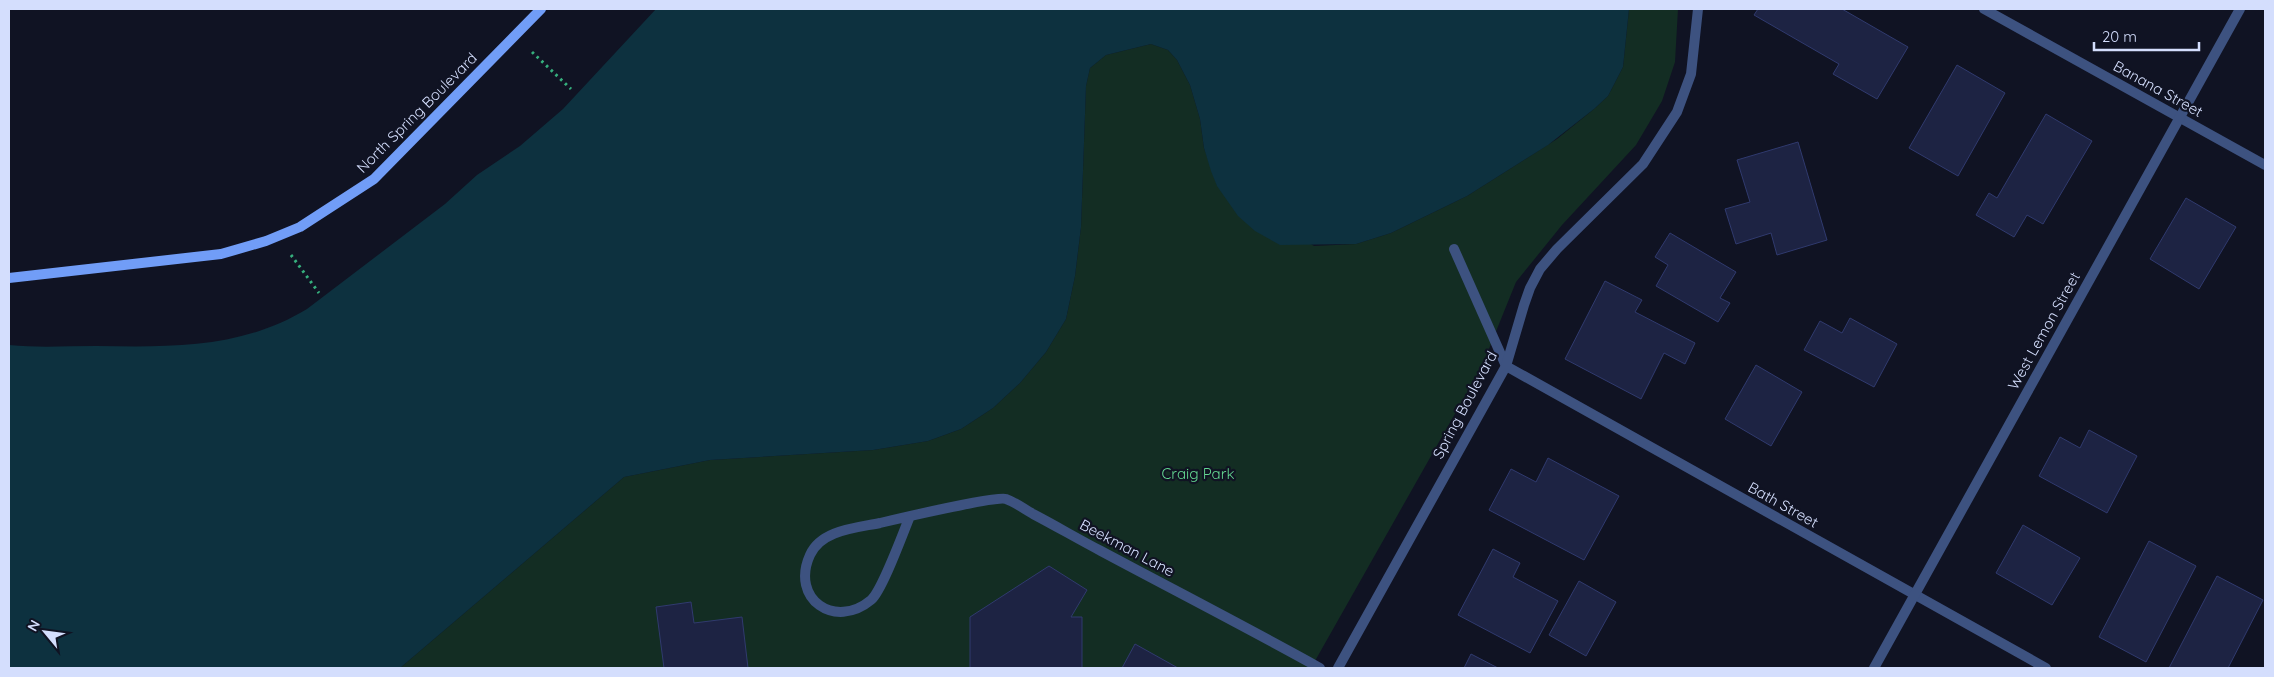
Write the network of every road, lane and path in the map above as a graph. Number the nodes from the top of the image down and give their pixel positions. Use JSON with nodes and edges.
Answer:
{"nodes":[{"id":1,"x":541,"y":9,"type":"edge"},
{"id":2,"x":1698,"y":9,"type":"edge"},
{"id":3,"x":1984,"y":9,"type":"edge"},
{"id":4,"x":2240,"y":9,"type":"edge"},
{"id":5,"x":514,"y":36,"type":"junction"},
{"id":6,"x":571,"y":89,"type":"dead end"},
{"id":7,"x":2179,"y":118,"type":"junction"},
{"id":8,"x":2265,"y":165,"type":"edge"},
{"id":9,"x":278,"y":236,"type":"junction"},
{"id":10,"x":1454,"y":249,"type":"dead end"},
{"id":11,"x":9,"y":278,"type":"edge"},
{"id":12,"x":318,"y":294,"type":"dead end"},
{"id":13,"x":1506,"y":366,"type":"junction"},
{"id":14,"x":910,"y":516,"type":"junction"},
{"id":15,"x":1914,"y":596,"type":"junction"},
{"id":16,"x":1320,"y":668,"type":"edge"},
{"id":17,"x":1338,"y":668,"type":"edge"},
{"id":18,"x":1874,"y":668,"type":"edge"},
{"id":19,"x":2046,"y":668,"type":"edge"}],
"edges":[{"from":1,"to":5,"type":"street","name":"North Spring Boulevard"},
{"from":2,"to":13,"type":"street","name":"Spring Boulevard"},
{"from":3,"to":7,"type":"street","name":"Banana Street"},
{"from":4,"to":7,"type":"street","name":"West Lemon Street"},
{"from":5,"to":6,"type":"path"},
{"from":5,"to":9,"type":"street","name":"North Spring Boulevard"},
{"from":7,"to":8,"type":"street","name":"Banana Street"},
{"from":7,"to":15,"type":"street","name":"West Lemon Street"},
{"from":9,"to":11,"type":"street","name":"North Spring Boulevard"},
{"from":9,"to":12,"type":"path"},
{"from":10,"to":13,"type":"street"},
{"from":13,"to":15,"type":"street","name":"Bath Street"},
{"from":13,"to":17,"type":"street","name":"Spring Boulevard"},
{"from":14,"to":14,"type":"street","name":"Beekman Lane"},
{"from":14,"to":16,"type":"street","name":"Beekman Lane"},
{"from":15,"to":18,"type":"street","name":"West Lemon Street"},
{"from":15,"to":19,"type":"street","name":"Bath Street"}]}
